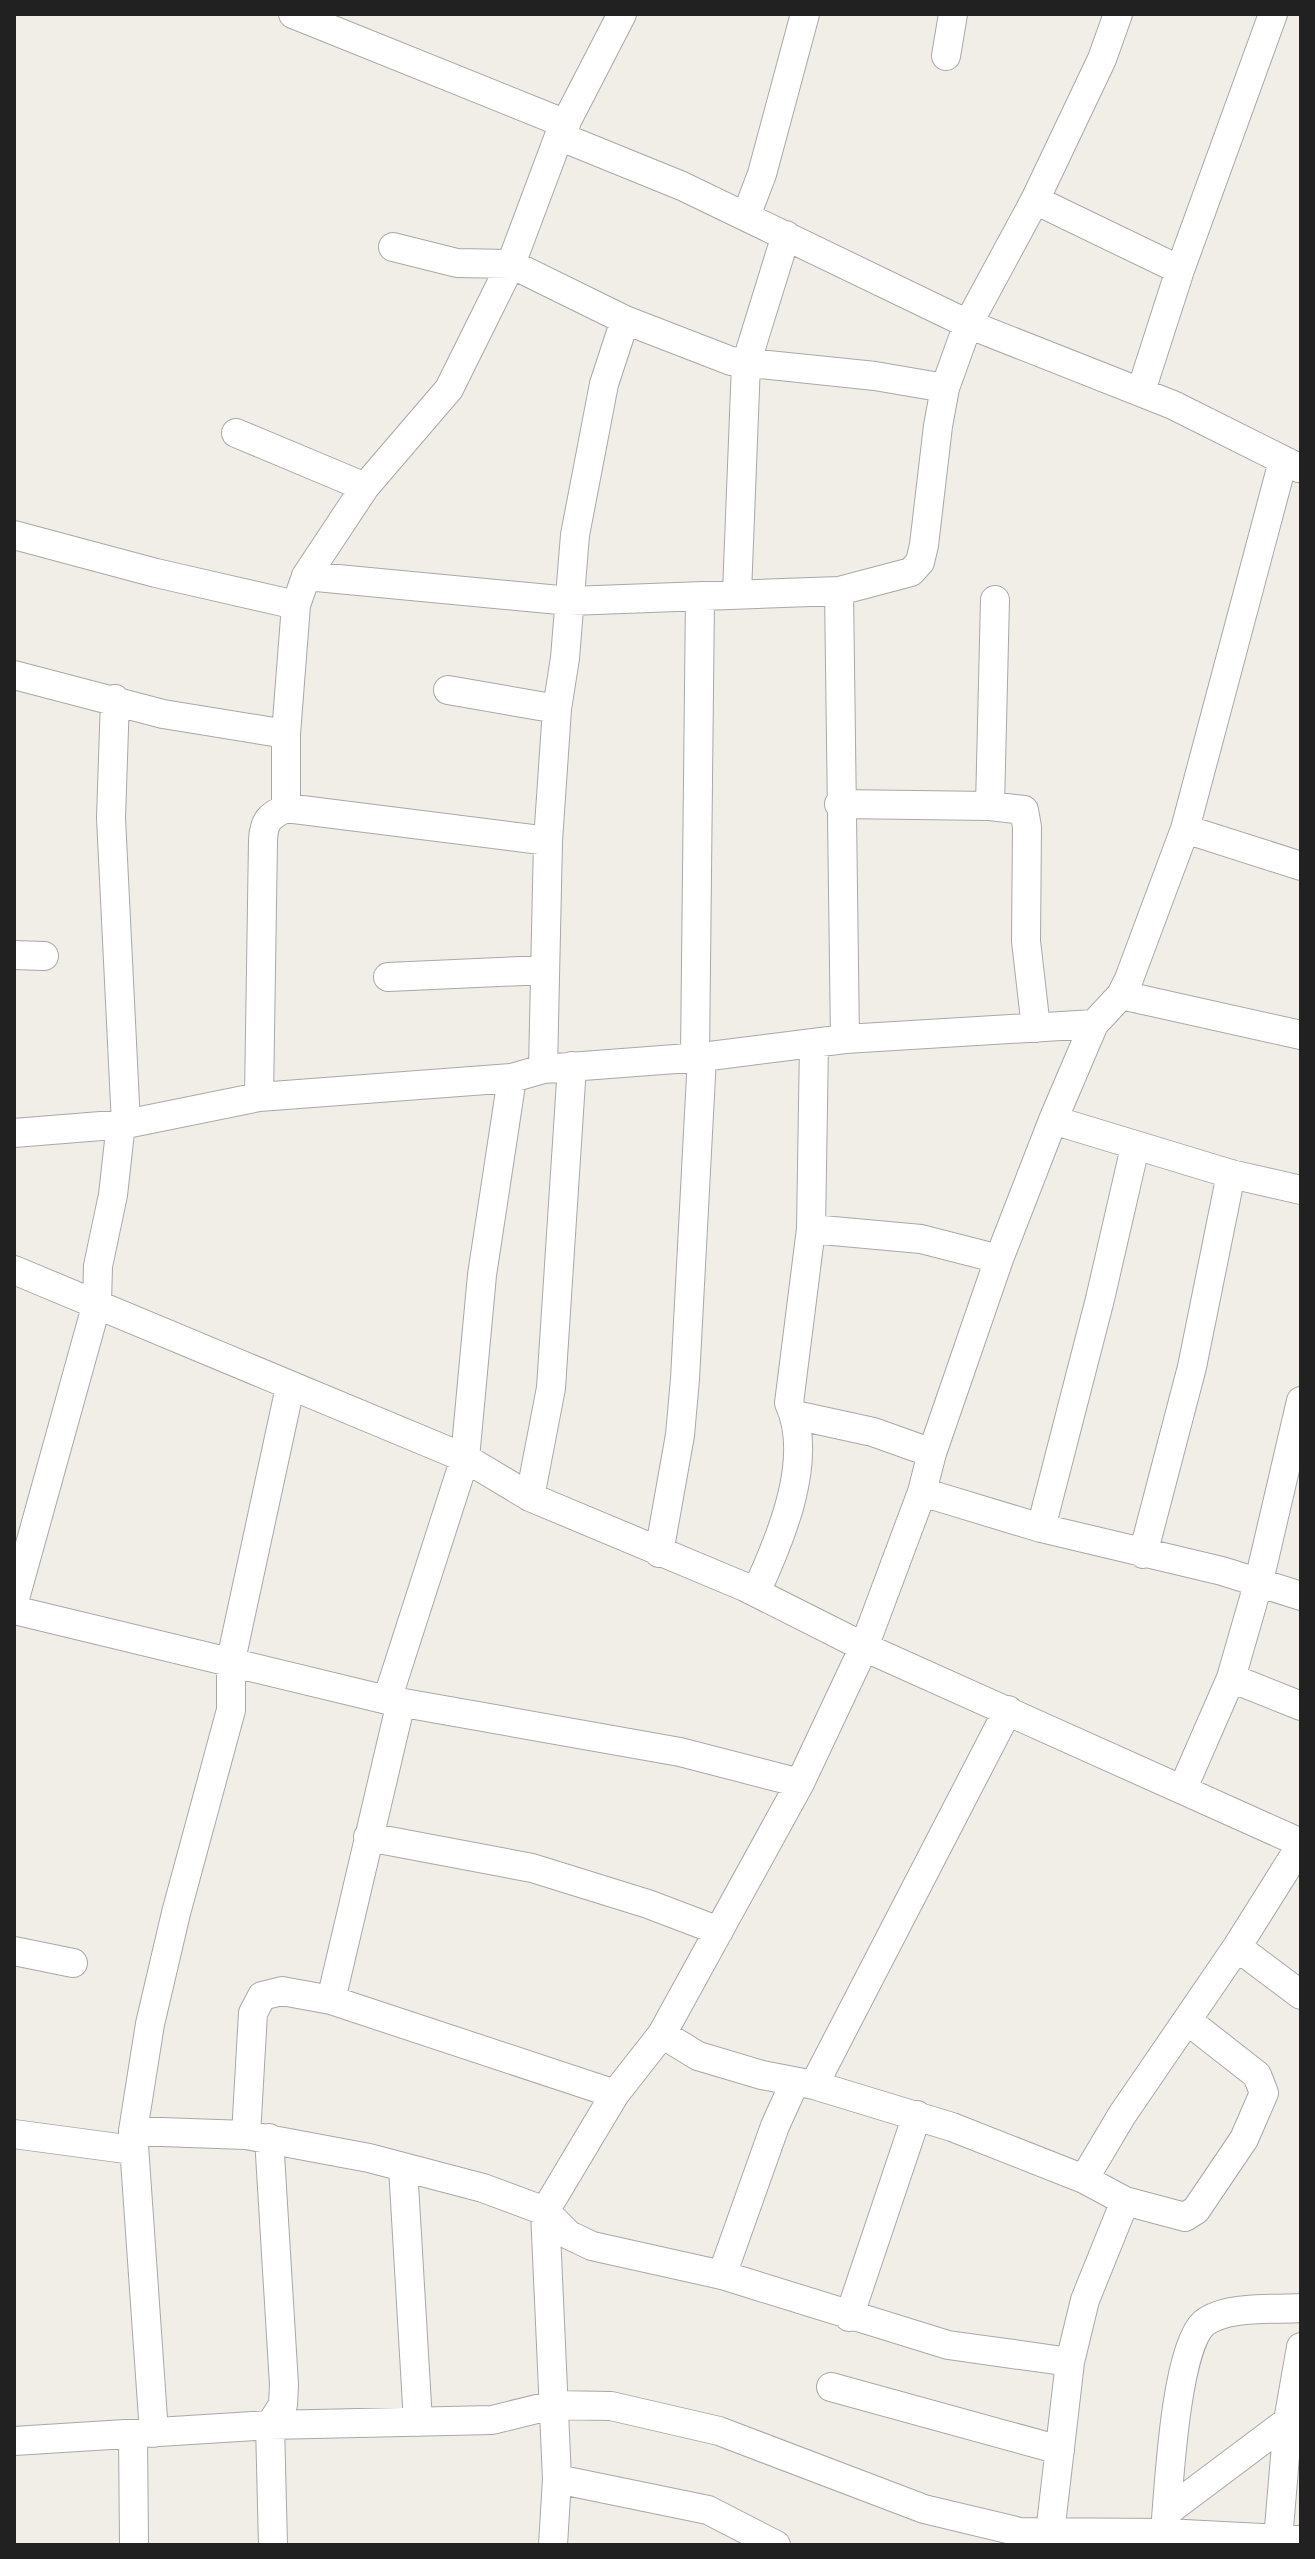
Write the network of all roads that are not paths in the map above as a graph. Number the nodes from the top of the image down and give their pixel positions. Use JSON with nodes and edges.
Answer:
{"nodes":[{"id":1,"x":293,"y":14,"type":"edge"},
{"id":2,"x":622,"y":14,"type":"edge"},
{"id":3,"x":805,"y":14,"type":"edge"},
{"id":4,"x":953,"y":14,"type":"edge"},
{"id":5,"x":1118,"y":14,"type":"edge"},
{"id":6,"x":1273,"y":14,"type":"edge"},
{"id":7,"x":946,"y":56,"type":"dead end"},
{"id":8,"x":562,"y":130,"type":"junction"},
{"id":9,"x":1035,"y":200,"type":"junction"},
{"id":10,"x":746,"y":216,"type":"junction"},
{"id":11,"x":786,"y":235,"type":"junction"},
{"id":12,"x":393,"y":247,"type":"dead end"},
{"id":13,"x":511,"y":264,"type":"junction"},
{"id":14,"x":1180,"y":270,"type":"junction"},
{"id":15,"x":625,"y":320,"type":"junction"},
{"id":16,"x":968,"y":324,"type":"junction"},
{"id":17,"x":746,"y":364,"type":"junction"},
{"id":18,"x":945,"y":388,"type":"junction"},
{"id":19,"x":1141,"y":391,"type":"junction"},
{"id":20,"x":236,"y":433,"type":"dead end"},
{"id":21,"x":1292,"y":465,"type":"edge"},
{"id":22,"x":365,"y":487,"type":"junction"},
{"id":23,"x":14,"y":535,"type":"edge"},
{"id":24,"x":306,"y":576,"type":"junction"},
{"id":25,"x":839,"y":591,"type":"junction"},
{"id":26,"x":737,"y":593,"type":"junction"},
{"id":27,"x":700,"y":597,"type":"junction"},
{"id":28,"x":995,"y":600,"type":"dead end"},
{"id":29,"x":570,"y":601,"type":"junction"},
{"id":30,"x":296,"y":605,"type":"junction"},
{"id":31,"x":14,"y":675,"type":"edge"},
{"id":32,"x":448,"y":690,"type":"dead end"},
{"id":33,"x":115,"y":699,"type":"junction"},
{"id":34,"x":557,"y":709,"type":"junction"},
{"id":35,"x":286,"y":734,"type":"junction"},
{"id":36,"x":839,"y":804,"type":"junction"},
{"id":37,"x":990,"y":806,"type":"junction"},
{"id":38,"x":286,"y":808,"type":"junction"},
{"id":39,"x":1185,"y":829,"type":"junction"},
{"id":40,"x":548,"y":841,"type":"junction"},
{"id":41,"x":1301,"y":866,"type":"edge"},
{"id":42,"x":14,"y":955,"type":"edge"},
{"id":43,"x":44,"y":956,"type":"dead end"},
{"id":44,"x":544,"y":970,"type":"junction"},
{"id":45,"x":388,"y":977,"type":"dead end"},
{"id":46,"x":1121,"y":995,"type":"junction"},
{"id":47,"x":1094,"y":1024,"type":"junction"},
{"id":48,"x":1036,"y":1028,"type":"junction"},
{"id":49,"x":1301,"y":1035,"type":"edge"},
{"id":50,"x":845,"y":1039,"type":"junction"},
{"id":51,"x":814,"y":1043,"type":"junction"},
{"id":52,"x":698,"y":1057,"type":"junction"},
{"id":53,"x":572,"y":1066,"type":"junction"},
{"id":54,"x":543,"y":1069,"type":"junction"},
{"id":55,"x":512,"y":1078,"type":"junction"},
{"id":56,"x":259,"y":1097,"type":"junction"},
{"id":57,"x":1053,"y":1120,"type":"junction"},
{"id":58,"x":126,"y":1124,"type":"junction"},
{"id":59,"x":14,"y":1133,"type":"edge"},
{"id":60,"x":1135,"y":1147,"type":"junction"},
{"id":61,"x":1231,"y":1174,"type":"junction"},
{"id":62,"x":1301,"y":1190,"type":"edge"},
{"id":63,"x":811,"y":1229,"type":"junction"},
{"id":64,"x":999,"y":1259,"type":"junction"},
{"id":65,"x":14,"y":1270,"type":"edge"},
{"id":66,"x":97,"y":1303,"type":"junction"},
{"id":67,"x":290,"y":1387,"type":"junction"},
{"id":68,"x":1301,"y":1401,"type":"edge"},
{"id":69,"x":795,"y":1415,"type":"junction"},
{"id":70,"x":932,"y":1453,"type":"junction"},
{"id":71,"x":465,"y":1458,"type":"junction"},
{"id":72,"x":1292,"y":1485,"type":"edge"},
{"id":73,"x":922,"y":1492,"type":"junction"},
{"id":74,"x":530,"y":1497,"type":"junction"},
{"id":75,"x":1041,"y":1528,"type":"junction"},
{"id":76,"x":659,"y":1553,"type":"junction"},
{"id":77,"x":1143,"y":1554,"type":"junction"},
{"id":78,"x":1259,"y":1581,"type":"junction"},
{"id":79,"x":756,"y":1592,"type":"junction"},
{"id":80,"x":1301,"y":1596,"type":"edge"},
{"id":81,"x":14,"y":1602,"type":"edge"},
{"id":82,"x":14,"y":1610,"type":"edge"},
{"id":83,"x":864,"y":1647,"type":"junction"},
{"id":84,"x":231,"y":1660,"type":"junction"},
{"id":85,"x":1231,"y":1678,"type":"junction"},
{"id":86,"x":394,"y":1701,"type":"junction"},
{"id":87,"x":1301,"y":1706,"type":"edge"},
{"id":88,"x":1008,"y":1710,"type":"junction"},
{"id":89,"x":800,"y":1783,"type":"junction"},
{"id":90,"x":1183,"y":1788,"type":"junction"},
{"id":91,"x":368,"y":1837,"type":"junction"},
{"id":92,"x":1301,"y":1844,"type":"edge"},
{"id":93,"x":719,"y":1931,"type":"junction"},
{"id":94,"x":1237,"y":1947,"type":"junction"},
{"id":95,"x":14,"y":1951,"type":"edge"},
{"id":96,"x":73,"y":1963,"type":"dead end"},
{"id":97,"x":1301,"y":1995,"type":"edge"},
{"id":98,"x":331,"y":2000,"type":"junction"},
{"id":99,"x":1188,"y":2021,"type":"junction"},
{"id":100,"x":662,"y":2034,"type":"junction"},
{"id":101,"x":804,"y":2083,"type":"junction"},
{"id":102,"x":615,"y":2094,"type":"junction"},
{"id":103,"x":917,"y":2115,"type":"junction"},
{"id":104,"x":14,"y":2134,"type":"edge"},
{"id":105,"x":257,"y":2137,"type":"junction"},
{"id":106,"x":133,"y":2141,"type":"junction"},
{"id":107,"x":403,"y":2167,"type":"junction"},
{"id":108,"x":1084,"y":2179,"type":"junction"},
{"id":109,"x":1125,"y":2201,"type":"junction"},
{"id":110,"x":545,"y":2211,"type":"junction"},
{"id":111,"x":722,"y":2275,"type":"junction"},
{"id":112,"x":1301,"y":2308,"type":"edge"},
{"id":113,"x":849,"y":2317,"type":"junction"},
{"id":114,"x":1301,"y":2347,"type":"edge"},
{"id":115,"x":1070,"y":2362,"type":"junction"},
{"id":116,"x":831,"y":2387,"type":"dead end"},
{"id":117,"x":553,"y":2405,"type":"junction"},
{"id":118,"x":1288,"y":2421,"type":"junction"},
{"id":119,"x":418,"y":2422,"type":"junction"},
{"id":120,"x":270,"y":2425,"type":"junction"},
{"id":121,"x":144,"y":2434,"type":"junction"},
{"id":122,"x":14,"y":2441,"type":"edge"},
{"id":123,"x":1060,"y":2450,"type":"junction"},
{"id":124,"x":557,"y":2479,"type":"junction"},
{"id":125,"x":1166,"y":2530,"type":"edge"},
{"id":126,"x":954,"y":2532,"type":"edge"},
{"id":127,"x":1050,"y":2533,"type":"junction"},
{"id":128,"x":1289,"y":2540,"type":"edge"},
{"id":129,"x":134,"y":2545,"type":"edge"},
{"id":130,"x":273,"y":2545,"type":"edge"},
{"id":131,"x":553,"y":2545,"type":"edge"},
{"id":132,"x":776,"y":2545,"type":"edge"}],
"edges":[{"from":1,"to":8,"type":"street"},
{"from":2,"to":8,"type":"street"},
{"from":3,"to":10,"type":"street"},
{"from":4,"to":7,"type":"street"},
{"from":5,"to":9,"type":"street"},
{"from":6,"to":14,"type":"street"},
{"from":8,"to":10,"type":"street"},
{"from":8,"to":13,"type":"street"},
{"from":9,"to":14,"type":"street"},
{"from":9,"to":16,"type":"street"},
{"from":10,"to":11,"type":"street"},
{"from":11,"to":16,"type":"street"},
{"from":11,"to":17,"type":"street"},
{"from":12,"to":13,"type":"street"},
{"from":13,"to":15,"type":"street"},
{"from":13,"to":22,"type":"street"},
{"from":14,"to":19,"type":"street"},
{"from":15,"to":17,"type":"street"},
{"from":15,"to":29,"type":"street"},
{"from":16,"to":18,"type":"street"},
{"from":16,"to":19,"type":"street"},
{"from":17,"to":18,"type":"street"},
{"from":17,"to":26,"type":"street"},
{"from":18,"to":25,"type":"street"},
{"from":19,"to":21,"type":"street"},
{"from":20,"to":22,"type":"street"},
{"from":21,"to":39,"type":"street"},
{"from":22,"to":24,"type":"street"},
{"from":23,"to":30,"type":"street"},
{"from":24,"to":29,"type":"street"},
{"from":24,"to":30,"type":"street"},
{"from":25,"to":26,"type":"street"},
{"from":25,"to":36,"type":"street"},
{"from":26,"to":27,"type":"street"},
{"from":27,"to":29,"type":"street"},
{"from":27,"to":52,"type":"street"},
{"from":28,"to":37,"type":"street"},
{"from":29,"to":34,"type":"street"},
{"from":30,"to":35,"type":"street"},
{"from":31,"to":33,"type":"street"},
{"from":32,"to":34,"type":"street"},
{"from":33,"to":35,"type":"street"},
{"from":33,"to":58,"type":"street"},
{"from":34,"to":40,"type":"street"},
{"from":35,"to":38,"type":"street"},
{"from":36,"to":37,"type":"street"},
{"from":36,"to":50,"type":"street"},
{"from":37,"to":48,"type":"street"},
{"from":38,"to":40,"type":"street"},
{"from":38,"to":56,"type":"street"},
{"from":39,"to":41,"type":"street"},
{"from":39,"to":46,"type":"street"},
{"from":40,"to":44,"type":"street"},
{"from":42,"to":43,"type":"street"},
{"from":44,"to":45,"type":"street"},
{"from":44,"to":54,"type":"street"},
{"from":46,"to":47,"type":"street"},
{"from":46,"to":49,"type":"street"},
{"from":47,"to":48,"type":"street"},
{"from":47,"to":57,"type":"street"},
{"from":48,"to":50,"type":"street"},
{"from":50,"to":51,"type":"street"},
{"from":51,"to":52,"type":"street"},
{"from":51,"to":63,"type":"street"},
{"from":52,"to":53,"type":"street"},
{"from":52,"to":76,"type":"street"},
{"from":53,"to":54,"type":"street"},
{"from":53,"to":74,"type":"street"},
{"from":54,"to":55,"type":"street"},
{"from":55,"to":56,"type":"street"},
{"from":55,"to":71,"type":"street"},
{"from":56,"to":58,"type":"street"},
{"from":57,"to":60,"type":"street"},
{"from":57,"to":64,"type":"street"},
{"from":58,"to":59,"type":"street"},
{"from":58,"to":66,"type":"street"},
{"from":60,"to":61,"type":"street"},
{"from":60,"to":75,"type":"street"},
{"from":61,"to":62,"type":"street"},
{"from":61,"to":77,"type":"street"},
{"from":63,"to":64,"type":"street"},
{"from":63,"to":69,"type":"street"},
{"from":64,"to":70,"type":"street"},
{"from":65,"to":66,"type":"street"},
{"from":66,"to":67,"type":"street"},
{"from":66,"to":81,"type":"street"},
{"from":67,"to":71,"type":"street"},
{"from":67,"to":84,"type":"street"},
{"from":68,"to":72,"type":"street"},
{"from":69,"to":70,"type":"street"},
{"from":69,"to":79,"type":"street"},
{"from":70,"to":73,"type":"street"},
{"from":71,"to":74,"type":"street"},
{"from":71,"to":86,"type":"street"},
{"from":72,"to":78,"type":"street"},
{"from":73,"to":75,"type":"street"},
{"from":73,"to":83,"type":"street"},
{"from":74,"to":76,"type":"street"},
{"from":75,"to":77,"type":"street"},
{"from":76,"to":79,"type":"street"},
{"from":77,"to":78,"type":"street"},
{"from":78,"to":80,"type":"street"},
{"from":78,"to":85,"type":"street"},
{"from":79,"to":83,"type":"street"},
{"from":82,"to":84,"type":"street"},
{"from":83,"to":88,"type":"street"},
{"from":83,"to":89,"type":"street"},
{"from":84,"to":86,"type":"street"},
{"from":84,"to":106,"type":"street"},
{"from":85,"to":87,"type":"street"},
{"from":85,"to":90,"type":"street"},
{"from":86,"to":89,"type":"street"},
{"from":86,"to":91,"type":"street"},
{"from":88,"to":90,"type":"street"},
{"from":88,"to":101,"type":"street"},
{"from":89,"to":93,"type":"street"},
{"from":90,"to":92,"type":"street"},
{"from":91,"to":93,"type":"street"},
{"from":91,"to":98,"type":"street"},
{"from":92,"to":94,"type":"street"},
{"from":93,"to":100,"type":"street"},
{"from":94,"to":97,"type":"street"},
{"from":94,"to":99,"type":"street"},
{"from":95,"to":96,"type":"street"},
{"from":98,"to":102,"type":"street"},
{"from":98,"to":105,"type":"street"},
{"from":99,"to":108,"type":"street"},
{"from":99,"to":109,"type":"street"},
{"from":100,"to":101,"type":"street"},
{"from":100,"to":102,"type":"street"},
{"from":101,"to":103,"type":"street"},
{"from":101,"to":111,"type":"street"},
{"from":102,"to":110,"type":"street"},
{"from":103,"to":108,"type":"street"},
{"from":103,"to":113,"type":"street"},
{"from":104,"to":106,"type":"street"},
{"from":105,"to":106,"type":"street"},
{"from":105,"to":107,"type":"street"},
{"from":105,"to":120,"type":"street"},
{"from":106,"to":121,"type":"street"},
{"from":107,"to":110,"type":"street"},
{"from":107,"to":119,"type":"street"},
{"from":108,"to":109,"type":"street"},
{"from":109,"to":115,"type":"street"},
{"from":110,"to":111,"type":"street"},
{"from":110,"to":117,"type":"street"},
{"from":111,"to":113,"type":"street"},
{"from":112,"to":125,"type":"street"},
{"from":113,"to":115,"type":"street"},
{"from":114,"to":118,"type":"street"},
{"from":115,"to":123,"type":"street"},
{"from":116,"to":123,"type":"street"},
{"from":117,"to":119,"type":"street"},
{"from":117,"to":124,"type":"street"},
{"from":117,"to":126,"type":"street"},
{"from":118,"to":125,"type":"street"},
{"from":118,"to":128,"type":"street"},
{"from":119,"to":120,"type":"street"},
{"from":120,"to":121,"type":"street"},
{"from":120,"to":130,"type":"street"},
{"from":121,"to":122,"type":"street"},
{"from":121,"to":129,"type":"street"},
{"from":123,"to":127,"type":"street"},
{"from":124,"to":131,"type":"street"},
{"from":124,"to":132,"type":"street"},
{"from":125,"to":127,"type":"street"},
{"from":125,"to":128,"type":"street"},
{"from":126,"to":127,"type":"street"}]}
